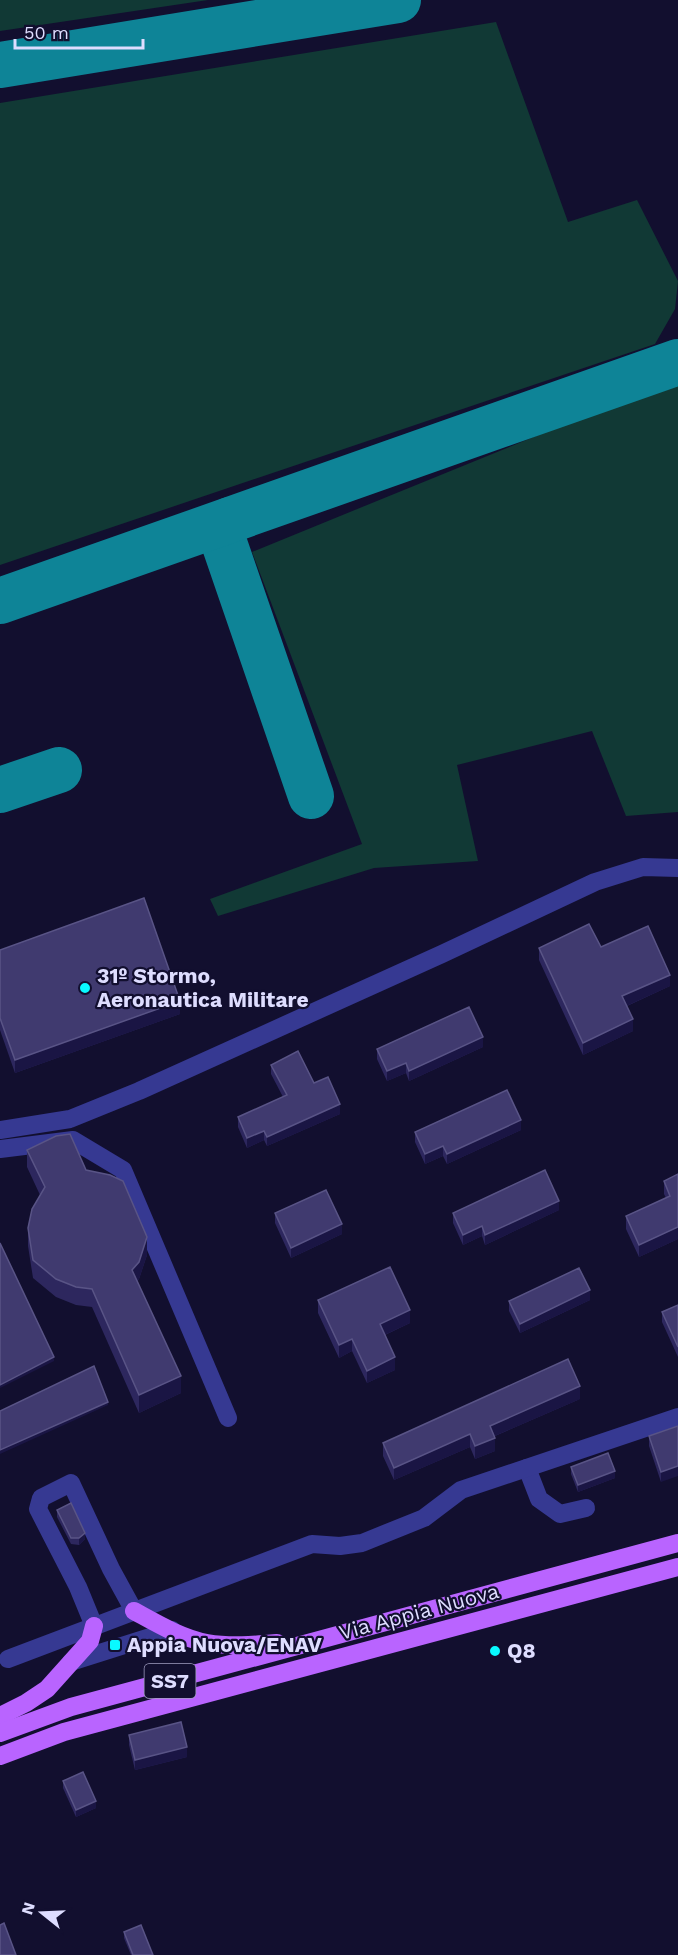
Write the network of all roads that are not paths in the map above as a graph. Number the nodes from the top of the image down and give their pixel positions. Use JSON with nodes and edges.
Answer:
{"nodes":[{"id":1,"x":678,"y":868,"type":"edge"},
{"id":2,"x":0,"y":1130,"type":"edge"},
{"id":3,"x":0,"y":1149,"type":"edge"},
{"id":4,"x":228,"y":1418,"type":"dead end"},
{"id":5,"x":678,"y":1418,"type":"edge"},
{"id":6,"x":527,"y":1468,"type":"junction"},
{"id":7,"x":586,"y":1508,"type":"dead end"},
{"id":8,"x":678,"y":1543,"type":"edge"},
{"id":9,"x":678,"y":1567,"type":"edge"},
{"id":10,"x":134,"y":1611,"type":"junction"},
{"id":11,"x":94,"y":1626,"type":"junction"},
{"id":12,"x":172,"y":1630,"type":"junction"},
{"id":13,"x":341,"y":1634,"type":"junction"},
{"id":14,"x":8,"y":1659,"type":"dead end"},
{"id":15,"x":71,"y":1662,"type":"junction"},
{"id":16,"x":0,"y":1716,"type":"edge"},
{"id":17,"x":0,"y":1733,"type":"edge"},
{"id":18,"x":0,"y":1756,"type":"edge"}],
"edges":[{"from":1,"to":2,"type":"street"},
{"from":3,"to":4,"type":"street"},
{"from":5,"to":6,"type":"street"},
{"from":6,"to":7,"type":"street"},
{"from":6,"to":10,"type":"street"},
{"from":8,"to":13,"type":"main road","name":"Via Appia Nuova","number":"SS7"},
{"from":9,"to":18,"type":"main road","name":"Via Appia Nuova","number":"SS7"},
{"from":10,"to":11,"type":"street"},
{"from":10,"to":11,"type":"street"},
{"from":10,"to":12,"type":"main road"},
{"from":11,"to":14,"type":"street"},
{"from":11,"to":15,"type":"main road"},
{"from":12,"to":13,"type":"main road"},
{"from":12,"to":15,"type":"street"},
{"from":13,"to":17,"type":"main road","name":"Via Appia Nuova","number":"SS7"},
{"from":15,"to":16,"type":"main road"}]}
